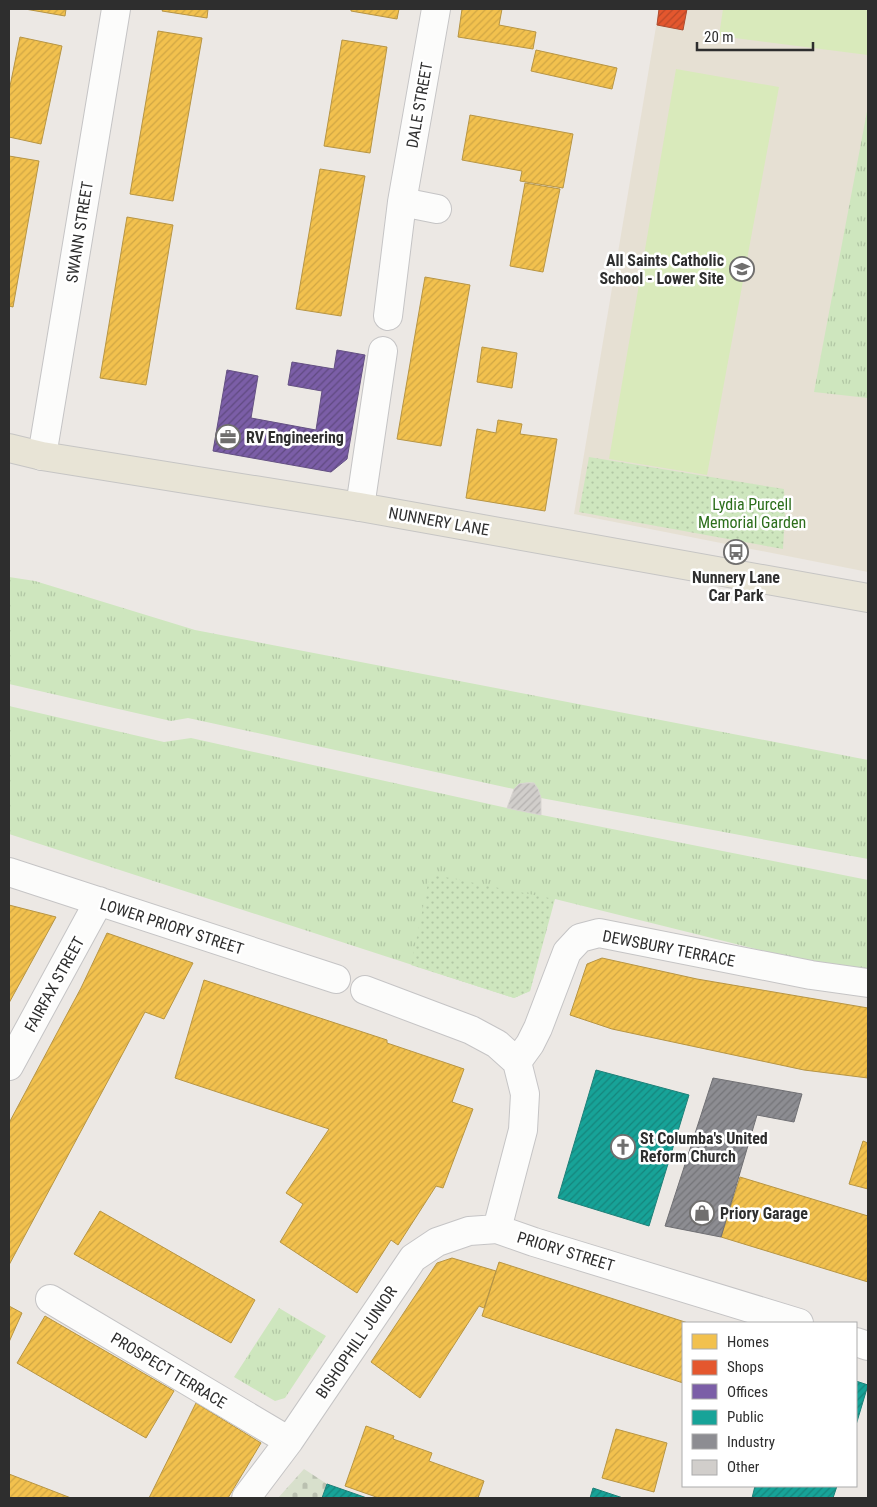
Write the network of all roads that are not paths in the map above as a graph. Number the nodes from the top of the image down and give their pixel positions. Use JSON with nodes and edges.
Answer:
{"nodes":[{"id":1,"x":116,"y":9,"type":"edge"},
{"id":2,"x":436,"y":9,"type":"edge"},
{"id":3,"x":402,"y":202,"type":"junction"},
{"id":4,"x":437,"y":209,"type":"dead end"},
{"id":5,"x":388,"y":316,"type":"dead end"},
{"id":6,"x":383,"y":351,"type":"dead end"},
{"id":7,"x":9,"y":448,"type":"edge"},
{"id":8,"x":42,"y":456,"type":"junction"},
{"id":9,"x":360,"y":507,"type":"junction"},
{"id":10,"x":868,"y":598,"type":"edge"},
{"id":11,"x":9,"y":872,"type":"edge"},
{"id":12,"x":99,"y":901,"type":"junction"},
{"id":13,"x":336,"y":979,"type":"dead end"},
{"id":14,"x":868,"y":983,"type":"edge"},
{"id":15,"x":365,"y":990,"type":"dead end"},
{"id":16,"x":517,"y":1062,"type":"junction"},
{"id":17,"x":9,"y":1066,"type":"edge"},
{"id":18,"x":497,"y":1229,"type":"junction"},
{"id":19,"x":50,"y":1299,"type":"dead end"},
{"id":20,"x":796,"y":1322,"type":"edge"},
{"id":21,"x":289,"y":1441,"type":"junction"},
{"id":22,"x":246,"y":1498,"type":"edge"}],
"edges":[{"from":1,"to":8,"type":"street","name":"SWANN STREET"},
{"from":2,"to":3,"type":"street","name":"DALE STREET"},
{"from":3,"to":4,"type":"street"},
{"from":3,"to":5,"type":"street","name":"DALE STREET"},
{"from":6,"to":9,"type":"street"},
{"from":7,"to":8,"type":"main road","name":"NUNNERY LANE"},
{"from":8,"to":9,"type":"main road","name":"NUNNERY LANE"},
{"from":9,"to":10,"type":"main road","name":"NUNNERY LANE"},
{"from":11,"to":12,"type":"street","name":"LOWER PRIORY STREET"},
{"from":12,"to":13,"type":"street","name":"LOWER PRIORY STREET"},
{"from":12,"to":17,"type":"street","name":"FAIRFAX STREET"},
{"from":14,"to":16,"type":"street","name":"DEWSBURY TERRACE"},
{"from":15,"to":16,"type":"street"},
{"from":16,"to":18,"type":"street","name":"PRIORY STREET"},
{"from":18,"to":20,"type":"street","name":"PRIORY STREET"},
{"from":18,"to":21,"type":"street","name":"BISHOPHILL JUNIOR"},
{"from":19,"to":21,"type":"street","name":"PROSPECT TERRACE"},
{"from":21,"to":22,"type":"street","name":"BISHOPHILL JUNIOR"}]}
